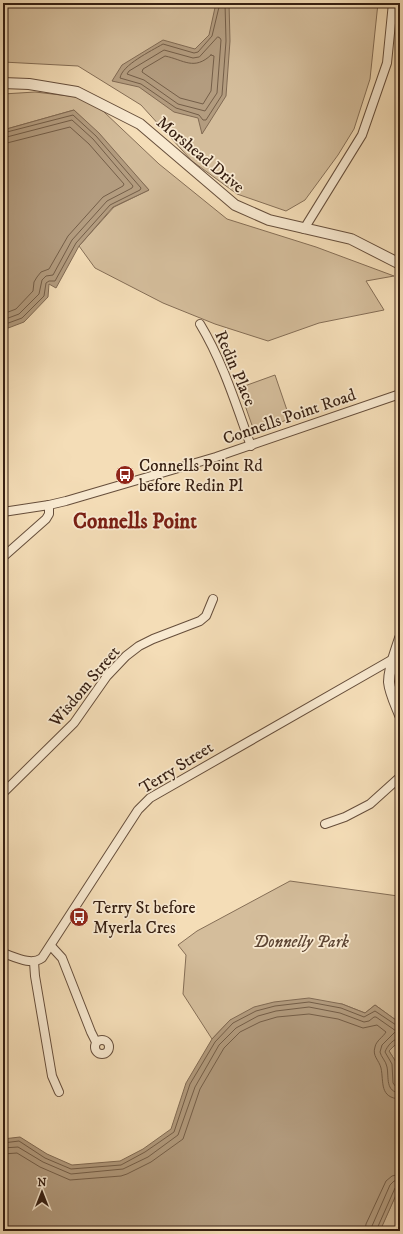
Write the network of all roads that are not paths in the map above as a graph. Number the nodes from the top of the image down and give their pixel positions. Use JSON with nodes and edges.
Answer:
{"nodes":[{"id":1,"x":393,"y":3,"type":"edge"},
{"id":2,"x":3,"y":83,"type":"edge"},
{"id":3,"x":304,"y":229,"type":"junction"},
{"id":4,"x":400,"y":264,"type":"edge"},
{"id":5,"x":200,"y":324,"type":"dead end"},
{"id":6,"x":400,"y":394,"type":"edge"},
{"id":7,"x":251,"y":446,"type":"junction"},
{"id":8,"x":50,"y":505,"type":"junction"},
{"id":9,"x":3,"y":512,"type":"edge"},
{"id":10,"x":3,"y":557,"type":"edge"},
{"id":11,"x":213,"y":599,"type":"dead end"},
{"id":12,"x":400,"y":638,"type":"edge"},
{"id":13,"x":397,"y":657,"type":"edge"},
{"id":14,"x":400,"y":715,"type":"edge"},
{"id":15,"x":400,"y":776,"type":"edge"},
{"id":16,"x":3,"y":793,"type":"edge"},
{"id":17,"x":325,"y":824,"type":"dead end"},
{"id":18,"x":51,"y":946,"type":"junction"},
{"id":19,"x":3,"y":953,"type":"edge"},
{"id":20,"x":34,"y":962,"type":"junction"},
{"id":21,"x":96,"y":1042,"type":"dead end"},
{"id":22,"x":59,"y":1092,"type":"dead end"}],
"edges":[{"from":1,"to":3,"type":"street"},
{"from":2,"to":3,"type":"street","name":"Morshead Drive"},
{"from":3,"to":4,"type":"street","name":"Morshead Drive"},
{"from":5,"to":7,"type":"street","name":"Redin Place"},
{"from":6,"to":7,"type":"street","name":"Connells Point Road"},
{"from":7,"to":8,"type":"street","name":"Connells Point Road"},
{"from":8,"to":9,"type":"street","name":"Connells Point Road"},
{"from":8,"to":10,"type":"street"},
{"from":11,"to":16,"type":"street","name":"Wisdom Street"},
{"from":12,"to":13,"type":"street"},
{"from":13,"to":14,"type":"street"},
{"from":13,"to":18,"type":"street","name":"Terry Street"},
{"from":15,"to":17,"type":"street"},
{"from":18,"to":20,"type":"street","name":"Terry Street"},
{"from":18,"to":21,"type":"street"},
{"from":19,"to":20,"type":"street"},
{"from":20,"to":22,"type":"street"}]}
